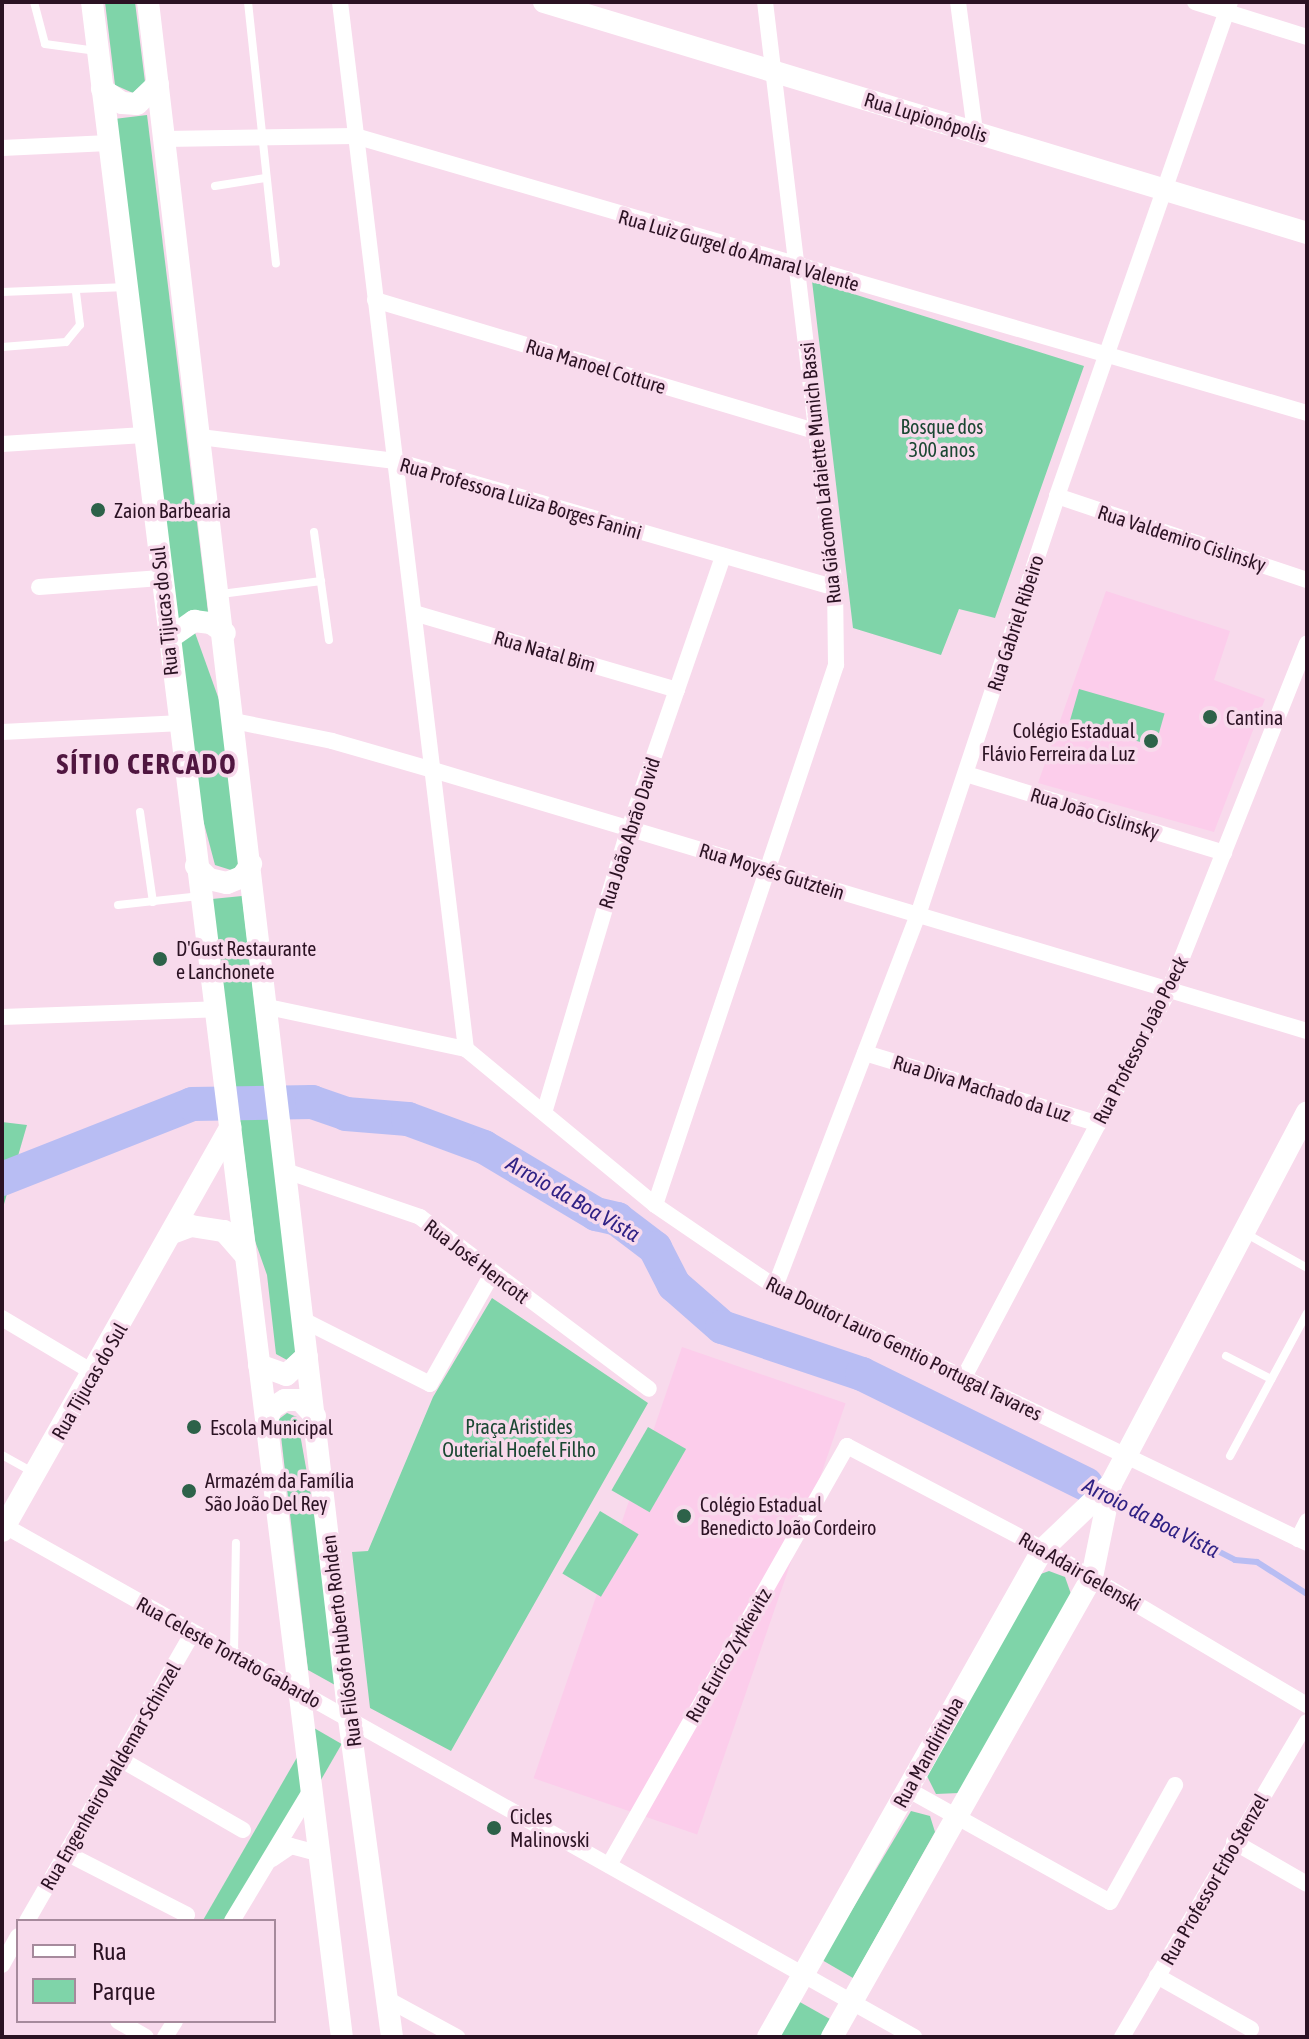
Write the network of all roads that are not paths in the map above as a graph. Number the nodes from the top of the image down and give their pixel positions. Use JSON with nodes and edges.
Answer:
{"nodes":[{"id":1,"x":34,"y":2,"type":"edge"},
{"id":2,"x":92,"y":2,"type":"edge"},
{"id":3,"x":148,"y":2,"type":"edge"},
{"id":4,"x":248,"y":2,"type":"edge"},
{"id":5,"x":340,"y":2,"type":"edge"},
{"id":6,"x":544,"y":2,"type":"edge"},
{"id":7,"x":765,"y":2,"type":"edge"},
{"id":8,"x":958,"y":2,"type":"edge"},
{"id":9,"x":1195,"y":2,"type":"edge"},
{"id":10,"x":1229,"y":6,"type":"edge"},
{"id":11,"x":1307,"y":37,"type":"edge"},
{"id":12,"x":98,"y":52,"type":"junction"},
{"id":13,"x":774,"y":71,"type":"junction"},
{"id":14,"x":158,"y":84,"type":"junction"},
{"id":15,"x":102,"y":89,"type":"junction"},
{"id":16,"x":975,"y":132,"type":"junction"},
{"id":17,"x":355,"y":136,"type":"junction"},
{"id":18,"x":260,"y":137,"type":"junction"},
{"id":19,"x":165,"y":139,"type":"junction"},
{"id":20,"x":109,"y":143,"type":"junction"},
{"id":21,"x":2,"y":148,"type":"edge"},
{"id":22,"x":265,"y":178,"type":"junction"},
{"id":23,"x":215,"y":186,"type":"dead end"},
{"id":24,"x":1165,"y":190,"type":"junction"},
{"id":25,"x":1307,"y":233,"type":"edge"},
{"id":26,"x":276,"y":264,"type":"dead end"},
{"id":27,"x":795,"y":267,"type":"junction"},
{"id":28,"x":128,"y":287,"type":"junction"},
{"id":29,"x":76,"y":290,"type":"junction"},
{"id":30,"x":2,"y":292,"type":"edge"},
{"id":31,"x":375,"y":300,"type":"junction"},
{"id":32,"x":2,"y":347,"type":"edge"},
{"id":33,"x":1108,"y":357,"type":"junction"},
{"id":34,"x":1307,"y":413,"type":"edge"},
{"id":35,"x":817,"y":432,"type":"junction"},
{"id":36,"x":144,"y":435,"type":"junction"},
{"id":37,"x":200,"y":437,"type":"junction"},
{"id":38,"x":2,"y":444,"type":"edge"},
{"id":39,"x":396,"y":461,"type":"junction"},
{"id":40,"x":1057,"y":496,"type":"junction"},
{"id":41,"x":314,"y":532,"type":"dead end"},
{"id":42,"x":723,"y":556,"type":"junction"},
{"id":43,"x":161,"y":578,"type":"junction"},
{"id":44,"x":1307,"y":580,"type":"edge"},
{"id":45,"x":321,"y":581,"type":"junction"},
{"id":46,"x":39,"y":587,"type":"dead end"},
{"id":47,"x":835,"y":588,"type":"junction"},
{"id":48,"x":220,"y":594,"type":"junction"},
{"id":49,"x":414,"y":613,"type":"junction"},
{"id":50,"x":225,"y":633,"type":"junction"},
{"id":51,"x":168,"y":639,"type":"junction"},
{"id":52,"x":329,"y":640,"type":"dead end"},
{"id":53,"x":1307,"y":644,"type":"edge"},
{"id":54,"x":677,"y":690,"type":"junction"},
{"id":55,"x":234,"y":721,"type":"junction"},
{"id":56,"x":177,"y":723,"type":"junction"},
{"id":57,"x":2,"y":732,"type":"edge"},
{"id":58,"x":433,"y":770,"type":"junction"},
{"id":59,"x":966,"y":774,"type":"junction"},
{"id":60,"x":140,"y":812,"type":"dead end"},
{"id":61,"x":629,"y":828,"type":"junction"},
{"id":62,"x":1224,"y":853,"type":"junction"},
{"id":63,"x":251,"y":864,"type":"junction"},
{"id":64,"x":196,"y":866,"type":"junction"},
{"id":65,"x":770,"y":870,"type":"junction"},
{"id":66,"x":200,"y":896,"type":"junction"},
{"id":67,"x":153,"y":902,"type":"junction"},
{"id":68,"x":118,"y":905,"type":"dead end"},
{"id":69,"x":918,"y":915,"type":"junction"},
{"id":70,"x":1169,"y":990,"type":"junction"},
{"id":71,"x":268,"y":1007,"type":"junction"},
{"id":72,"x":216,"y":1009,"type":"junction"},
{"id":73,"x":2,"y":1017,"type":"edge"},
{"id":74,"x":1307,"y":1031,"type":"edge"},
{"id":75,"x":466,"y":1049,"type":"junction"},
{"id":76,"x":865,"y":1053,"type":"junction"},
{"id":77,"x":1307,"y":1112,"type":"edge"},
{"id":78,"x":544,"y":1113,"type":"junction"},
{"id":79,"x":1098,"y":1124,"type":"junction"},
{"id":80,"x":231,"y":1126,"type":"junction"},
{"id":81,"x":286,"y":1171,"type":"junction"},
{"id":82,"x":655,"y":1205,"type":"junction"},
{"id":83,"x":175,"y":1232,"type":"junction"},
{"id":84,"x":1244,"y":1232,"type":"junction"},
{"id":85,"x":246,"y":1256,"type":"junction"},
{"id":86,"x":1307,"y":1268,"type":"edge"},
{"id":87,"x":492,"y":1274,"type":"junction"},
{"id":88,"x":775,"y":1287,"type":"junction"},
{"id":89,"x":1307,"y":1313,"type":"edge"},
{"id":90,"x":2,"y":1318,"type":"edge"},
{"id":91,"x":303,"y":1320,"type":"junction"},
{"id":92,"x":307,"y":1356,"type":"junction"},
{"id":93,"x":1226,"y":1356,"type":"dead end"},
{"id":94,"x":259,"y":1365,"type":"junction"},
{"id":95,"x":94,"y":1373,"type":"junction"},
{"id":96,"x":963,"y":1379,"type":"junction"},
{"id":97,"x":1271,"y":1379,"type":"junction"},
{"id":98,"x":649,"y":1389,"type":"dead end"},
{"id":99,"x":315,"y":1416,"type":"junction"},
{"id":100,"x":266,"y":1422,"type":"junction"},
{"id":101,"x":847,"y":1446,"type":"joint"},
{"id":102,"x":2,"y":1455,"type":"edge"},
{"id":103,"x":1126,"y":1456,"type":"junction"},
{"id":104,"x":1230,"y":1456,"type":"dead end"},
{"id":105,"x":35,"y":1473,"type":"junction"},
{"id":106,"x":1111,"y":1484,"type":"junction"},
{"id":107,"x":1307,"y":1521,"type":"edge"},
{"id":108,"x":3,"y":1528,"type":"edge"},
{"id":109,"x":1302,"y":1541,"type":"edge"},
{"id":110,"x":236,"y":1543,"type":"dead end"},
{"id":111,"x":1043,"y":1549,"type":"junction"},
{"id":112,"x":1092,"y":1577,"type":"junction"},
{"id":113,"x":193,"y":1632,"type":"junction"},
{"id":114,"x":234,"y":1654,"type":"junction"},
{"id":115,"x":297,"y":1690,"type":"junction"},
{"id":116,"x":1307,"y":1705,"type":"edge"},
{"id":117,"x":349,"y":1719,"type":"junction"},
{"id":118,"x":1307,"y":1722,"type":"edge"},
{"id":119,"x":120,"y":1759,"type":"junction"},
{"id":120,"x":1175,"y":1785,"type":"dead end"},
{"id":121,"x":907,"y":1789,"type":"junction"},
{"id":122,"x":311,"y":1790,"type":"junction"},
{"id":123,"x":956,"y":1816,"type":"junction"},
{"id":124,"x":243,"y":1830,"type":"dead end"},
{"id":125,"x":1234,"y":1842,"type":"junction"},
{"id":126,"x":66,"y":1853,"type":"junction"},
{"id":127,"x":320,"y":1854,"type":"junction"},
{"id":128,"x":264,"y":1865,"type":"junction"},
{"id":129,"x":609,"y":1865,"type":"junction"},
{"id":130,"x":1307,"y":1884,"type":"edge"},
{"id":131,"x":187,"y":1915,"type":"dead end"},
{"id":132,"x":28,"y":1919,"type":"edge"},
{"id":133,"x":233,"y":1919,"type":"edge"},
{"id":134,"x":16,"y":1940,"type":"edge"},
{"id":135,"x":7,"y":1959,"type":"edge"},
{"id":136,"x":803,"y":1975,"type":"junction"},
{"id":137,"x":1157,"y":1976,"type":"junction"},
{"id":138,"x":387,"y":1999,"type":"junction"},
{"id":139,"x":851,"y":2002,"type":"junction"},
{"id":140,"x":122,"y":2023,"type":"edge"},
{"id":141,"x":1251,"y":2029,"type":"dead end"},
{"id":142,"x":146,"y":2037,"type":"edge"},
{"id":143,"x":342,"y":2037,"type":"edge"},
{"id":144,"x":392,"y":2037,"type":"edge"},
{"id":145,"x":457,"y":2037,"type":"edge"},
{"id":146,"x":768,"y":2037,"type":"edge"},
{"id":147,"x":832,"y":2037,"type":"edge"},
{"id":148,"x":914,"y":2037,"type":"edge"},
{"id":149,"x":1122,"y":2037,"type":"edge"}],
"edges":[{"from":1,"to":12,"type":"lane"},
{"from":2,"to":12,"type":"main road","name":"Rua Tijucas do Sul"},
{"from":3,"to":14,"type":"main road"},
{"from":4,"to":18,"type":"lane"},
{"from":5,"to":17,"type":"street"},
{"from":6,"to":13,"type":"main road","name":"Rua Lupionópolis"},
{"from":7,"to":13,"type":"street","name":"Rua Giácomo Lafaiette Munich Bassi"},
{"from":8,"to":16,"type":"street"},
{"from":9,"to":10,"type":"street"},
{"from":10,"to":11,"type":"street"},
{"from":10,"to":24,"type":"street","name":"Rua Gabriel Ribeiro"},
{"from":12,"to":15,"type":"main road","name":"Rua Tijucas do Sul"},
{"from":13,"to":16,"type":"main road","name":"Rua Lupionópolis"},
{"from":13,"to":27,"type":"street","name":"Rua Giácomo Lafaiette Munich Bassi"},
{"from":14,"to":15,"type":"main road"},
{"from":14,"to":19,"type":"main road"},
{"from":15,"to":20,"type":"main road","name":"Rua Tijucas do Sul"},
{"from":16,"to":24,"type":"main road","name":"Rua Lupionópolis"},
{"from":17,"to":18,"type":"street","name":"Rua Luiz Gurgel do Amaral Valente"},
{"from":17,"to":27,"type":"street","name":"Rua Luiz Gurgel do Amaral Valente"},
{"from":17,"to":31,"type":"street"},
{"from":18,"to":19,"type":"street","name":"Rua Luiz Gurgel do Amaral Valente"},
{"from":18,"to":22,"type":"lane"},
{"from":19,"to":37,"type":"main road"},
{"from":20,"to":21,"type":"street"},
{"from":20,"to":28,"type":"main road","name":"Rua Tijucas do Sul"},
{"from":22,"to":23,"type":"lane"},
{"from":22,"to":26,"type":"lane"},
{"from":24,"to":25,"type":"main road","name":"Rua Lupionópolis"},
{"from":24,"to":33,"type":"street","name":"Rua Gabriel Ribeiro"},
{"from":27,"to":33,"type":"street","name":"Rua Luiz Gurgel do Amaral Valente"},
{"from":27,"to":35,"type":"street","name":"Rua Giácomo Lafaiette Munich Bassi"},
{"from":28,"to":29,"type":"lane"},
{"from":28,"to":36,"type":"main road","name":"Rua Tijucas do Sul"},
{"from":29,"to":30,"type":"lane"},
{"from":29,"to":32,"type":"lane"},
{"from":31,"to":35,"type":"street","name":"Rua Manoel Cotture"},
{"from":31,"to":39,"type":"street"},
{"from":33,"to":34,"type":"street","name":"Rua Luiz Gurgel do Amaral Valente"},
{"from":33,"to":40,"type":"street","name":"Rua Gabriel Ribeiro"},
{"from":35,"to":47,"type":"street","name":"Rua Giácomo Lafaiette Munich Bassi"},
{"from":36,"to":38,"type":"street"},
{"from":36,"to":43,"type":"main road","name":"Rua Tijucas do Sul"},
{"from":37,"to":39,"type":"street","name":"Rua Professora Luiza Borges Fanini"},
{"from":37,"to":48,"type":"main road"},
{"from":39,"to":42,"type":"street","name":"Rua Professora Luiza Borges Fanini"},
{"from":39,"to":49,"type":"street"},
{"from":40,"to":44,"type":"street","name":"Rua Valdemiro Cislinsky"},
{"from":40,"to":59,"type":"street","name":"Rua Gabriel Ribeiro"},
{"from":41,"to":45,"type":"lane"},
{"from":42,"to":47,"type":"street","name":"Rua Professora Luiza Borges Fanini"},
{"from":42,"to":54,"type":"street","name":"Rua João Abrão David"},
{"from":43,"to":46,"type":"street"},
{"from":43,"to":51,"type":"main road","name":"Rua Tijucas do Sul"},
{"from":45,"to":48,"type":"lane"},
{"from":45,"to":52,"type":"lane"},
{"from":47,"to":65,"type":"street","name":"Rua Giácomo Lafaiette Munich Bassi"},
{"from":48,"to":50,"type":"main road"},
{"from":49,"to":54,"type":"street","name":"Rua Natal Bim"},
{"from":49,"to":58,"type":"street"},
{"from":50,"to":51,"type":"main road"},
{"from":50,"to":55,"type":"main road"},
{"from":51,"to":56,"type":"main road","name":"Rua Tijucas do Sul"},
{"from":53,"to":62,"type":"street","name":"Rua Professor João Poeck"},
{"from":54,"to":61,"type":"street","name":"Rua João Abrão David"},
{"from":55,"to":58,"type":"street","name":"Rua Moysés Gutztein"},
{"from":55,"to":63,"type":"main road"},
{"from":56,"to":57,"type":"street"},
{"from":56,"to":64,"type":"main road","name":"Rua Tijucas do Sul"},
{"from":58,"to":61,"type":"street","name":"Rua Moysés Gutztein"},
{"from":58,"to":75,"type":"street"},
{"from":59,"to":62,"type":"street","name":"Rua João Cislinsky"},
{"from":59,"to":69,"type":"street","name":"Rua Gabriel Ribeiro"},
{"from":60,"to":67,"type":"lane"},
{"from":61,"to":65,"type":"street","name":"Rua Moysés Gutztein"},
{"from":61,"to":78,"type":"street","name":"Rua João Abrão David"},
{"from":62,"to":70,"type":"street","name":"Rua Professor João Poeck"},
{"from":63,"to":64,"type":"main road"},
{"from":63,"to":71,"type":"main road"},
{"from":64,"to":66,"type":"main road","name":"Rua Tijucas do Sul"},
{"from":65,"to":69,"type":"street","name":"Rua Moysés Gutztein"},
{"from":65,"to":82,"type":"street","name":"Rua Giácomo Lafaiette Munich Bassi"},
{"from":66,"to":67,"type":"lane"},
{"from":66,"to":72,"type":"main road","name":"Rua Tijucas do Sul"},
{"from":67,"to":68,"type":"lane"},
{"from":69,"to":70,"type":"street","name":"Rua Moysés Gutztein"},
{"from":69,"to":76,"type":"street","name":"Rua Gabriel Ribeiro"},
{"from":70,"to":74,"type":"street","name":"Rua Moysés Gutztein"},
{"from":70,"to":79,"type":"street","name":"Rua Professor João Poeck"},
{"from":71,"to":75,"type":"street","name":"Rua Doutor Lauro Gentio Portugal Tavares"},
{"from":71,"to":81,"type":"main road","name":"Rua Filósofo Huberto Rohden"},
{"from":72,"to":73,"type":"street"},
{"from":72,"to":80,"type":"main road","name":"Rua Tijucas do Sul"},
{"from":75,"to":78,"type":"street","name":"Rua Doutor Lauro Gentio Portugal Tavares"},
{"from":76,"to":79,"type":"street","name":"Rua Diva Machado da Luz"},
{"from":76,"to":88,"type":"street","name":"Rua Gabriel Ribeiro"},
{"from":77,"to":84,"type":"main road","name":"Rua Mandirituba"},
{"from":78,"to":82,"type":"street","name":"Rua Doutor Lauro Gentio Portugal Tavares"},
{"from":79,"to":96,"type":"street","name":"Rua Professor João Poeck"},
{"from":80,"to":83,"type":"main road","name":"Rua Tijucas do Sul"},
{"from":80,"to":85,"type":"main road"},
{"from":81,"to":87,"type":"street","name":"Rua José Hencott"},
{"from":81,"to":91,"type":"main road","name":"Rua Filósofo Huberto Rohden"},
{"from":82,"to":88,"type":"street","name":"Rua Doutor Lauro Gentio Portugal Tavares"},
{"from":83,"to":85,"type":"main road"},
{"from":83,"to":95,"type":"main road","name":"Rua Tijucas do Sul"},
{"from":84,"to":86,"type":"lane"},
{"from":84,"to":103,"type":"main road","name":"Rua Mandirituba"},
{"from":85,"to":94,"type":"main road"},
{"from":87,"to":91,"type":"street"},
{"from":87,"to":98,"type":"street","name":"Rua José Hencott"},
{"from":88,"to":96,"type":"street","name":"Rua Doutor Lauro Gentio Portugal Tavares"},
{"from":89,"to":97,"type":"lane"},
{"from":90,"to":95,"type":"street"},
{"from":91,"to":92,"type":"main road","name":"Rua Filósofo Huberto Rohden"},
{"from":92,"to":94,"type":"main road"},
{"from":92,"to":99,"type":"main road","name":"Rua Filósofo Huberto Rohden"},
{"from":93,"to":97,"type":"lane"},
{"from":94,"to":100,"type":"main road"},
{"from":95,"to":105,"type":"main road","name":"Rua Tijucas do Sul"},
{"from":96,"to":103,"type":"street","name":"Rua Doutor Lauro Gentio Portugal Tavares"},
{"from":97,"to":104,"type":"lane"},
{"from":99,"to":100,"type":"main road"},
{"from":99,"to":117,"type":"main road","name":"Rua Filósofo Huberto Rohden"},
{"from":100,"to":115,"type":"main road"},
{"from":101,"to":111,"type":"street","name":"Rua Adair Gelenski"},
{"from":101,"to":129,"type":"street","name":"Rua Eurico Zytkievitz"},
{"from":102,"to":105,"type":"lane"},
{"from":103,"to":106,"type":"main road","name":"Rua Mandirituba"},
{"from":103,"to":109,"type":"street","name":"Rua Doutor Lauro Gentio Portugal Tavares"},
{"from":105,"to":108,"type":"main road","name":"Rua Tijucas do Sul"},
{"from":106,"to":111,"type":"main road","name":"Rua Mandirituba"},
{"from":106,"to":112,"type":"main road","name":"Rua Mandirituba"},
{"from":107,"to":109,"type":"street"},
{"from":108,"to":113,"type":"street","name":"Rua Celeste Tortato Gabardo"},
{"from":110,"to":114,"type":"lane"},
{"from":111,"to":112,"type":"street","name":"Rua Adair Gelenski"},
{"from":111,"to":121,"type":"main road","name":"Rua Mandirituba"},
{"from":112,"to":116,"type":"street","name":"Rua Adair Gelenski"},
{"from":112,"to":123,"type":"main road","name":"Rua Mandirituba"},
{"from":113,"to":114,"type":"street","name":"Rua Celeste Tortato Gabardo"},
{"from":113,"to":119,"type":"street","name":"Rua Engenheiro Waldemar Schinzel"},
{"from":114,"to":115,"type":"street","name":"Rua Celeste Tortato Gabardo"},
{"from":115,"to":117,"type":"street","name":"Rua Celeste Tortato Gabardo"},
{"from":115,"to":122,"type":"main road"},
{"from":117,"to":129,"type":"street","name":"Rua Celeste Tortato Gabardo"},
{"from":117,"to":138,"type":"main road","name":"Rua Filósofo Huberto Rohden"},
{"from":118,"to":125,"type":"street","name":"Rua Professor Erbo Stenzel"},
{"from":119,"to":124,"type":"street"},
{"from":119,"to":126,"type":"street","name":"Rua Engenheiro Waldemar Schinzel"},
{"from":120,"to":123,"type":"street"},
{"from":121,"to":123,"type":"street"},
{"from":121,"to":136,"type":"main road","name":"Rua Mandirituba"},
{"from":122,"to":127,"type":"main road"},
{"from":122,"to":128,"type":"street"},
{"from":123,"to":139,"type":"main road","name":"Rua Mandirituba"},
{"from":125,"to":130,"type":"street"},
{"from":125,"to":137,"type":"street","name":"Rua Professor Erbo Stenzel"},
{"from":126,"to":131,"type":"street"},
{"from":126,"to":132,"type":"street","name":"Rua Engenheiro Waldemar Schinzel"},
{"from":127,"to":128,"type":"street"},
{"from":127,"to":143,"type":"main road"},
{"from":128,"to":133,"type":"street"},
{"from":129,"to":136,"type":"street","name":"Rua Celeste Tortato Gabardo"},
{"from":134,"to":135,"type":"street"},
{"from":136,"to":139,"type":"street","name":"Rua Celeste Tortato Gabardo"},
{"from":136,"to":146,"type":"main road","name":"Rua Mandirituba"},
{"from":137,"to":141,"type":"street"},
{"from":137,"to":149,"type":"street","name":"Rua Professor Erbo Stenzel"},
{"from":138,"to":144,"type":"main road","name":"Rua Filósofo Huberto Rohden"},
{"from":138,"to":145,"type":"street"},
{"from":139,"to":147,"type":"main road","name":"Rua Mandirituba"},
{"from":139,"to":148,"type":"street","name":"Rua Celeste Tortato Gabardo"},
{"from":140,"to":142,"type":"street"}]}
